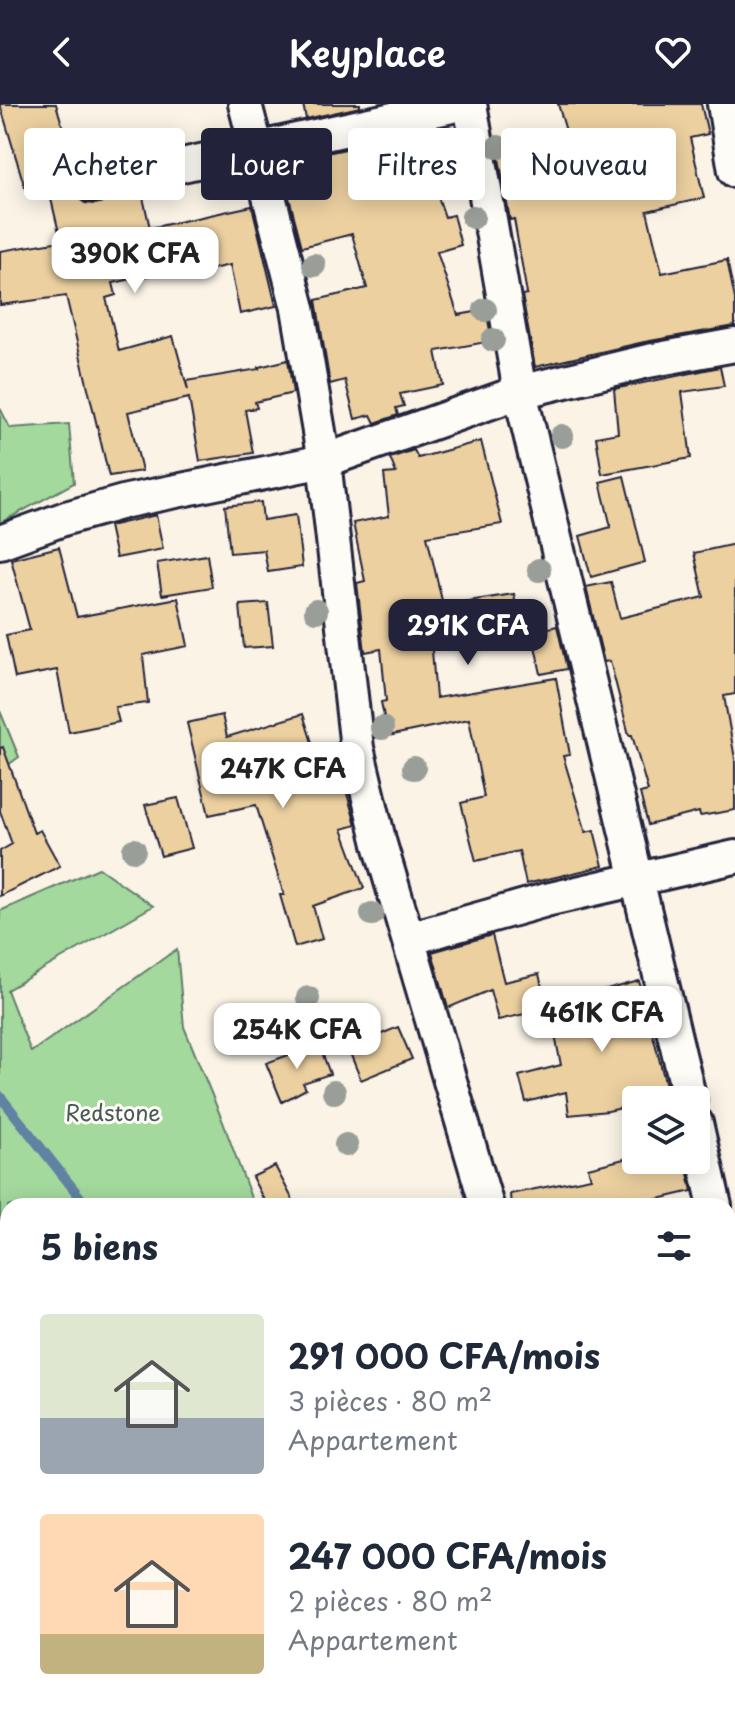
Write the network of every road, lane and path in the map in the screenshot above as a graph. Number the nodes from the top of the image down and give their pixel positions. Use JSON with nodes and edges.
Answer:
{"nodes":[{"id":1,"x":245,"y":104,"type":"edge"},
{"id":2,"x":461,"y":104,"type":"edge"},
{"id":3,"x":470,"y":104,"type":"edge"},
{"id":4,"x":724,"y":104,"type":"edge"},
{"id":5,"x":251,"y":128,"type":"edge"},
{"id":6,"x":332,"y":132,"type":"edge"},
{"id":7,"x":735,"y":171,"type":"edge"},
{"id":8,"x":270,"y":200,"type":"edge"},
{"id":9,"x":735,"y":345,"type":"edge"},
{"id":10,"x":520,"y":392,"type":"junction"},
{"id":11,"x":324,"y":461,"type":"junction"},
{"id":12,"x":0,"y":542,"type":"edge"},
{"id":13,"x":735,"y":857,"type":"edge"},
{"id":14,"x":636,"y":879,"type":"junction"},
{"id":15,"x":408,"y":939,"type":"junction"},
{"id":16,"x":687,"y":1086,"type":"edge"},
{"id":17,"x":708,"y":1174,"type":"edge"},
{"id":18,"x":485,"y":1198,"type":"edge"},
{"id":19,"x":713,"y":1198,"type":"edge"}],
"edges":[{"from":1,"to":5,"type":"street"},
{"from":2,"to":6,"type":"street"},
{"from":3,"to":10,"type":"street"},
{"from":4,"to":7,"type":"street"},
{"from":8,"to":11,"type":"street"},
{"from":9,"to":10,"type":"street"},
{"from":10,"to":11,"type":"street"},
{"from":10,"to":14,"type":"street"},
{"from":11,"to":12,"type":"street"},
{"from":11,"to":15,"type":"street"},
{"from":13,"to":14,"type":"street"},
{"from":14,"to":15,"type":"street"},
{"from":14,"to":16,"type":"street"},
{"from":15,"to":18,"type":"street"},
{"from":17,"to":19,"type":"street"}]}
